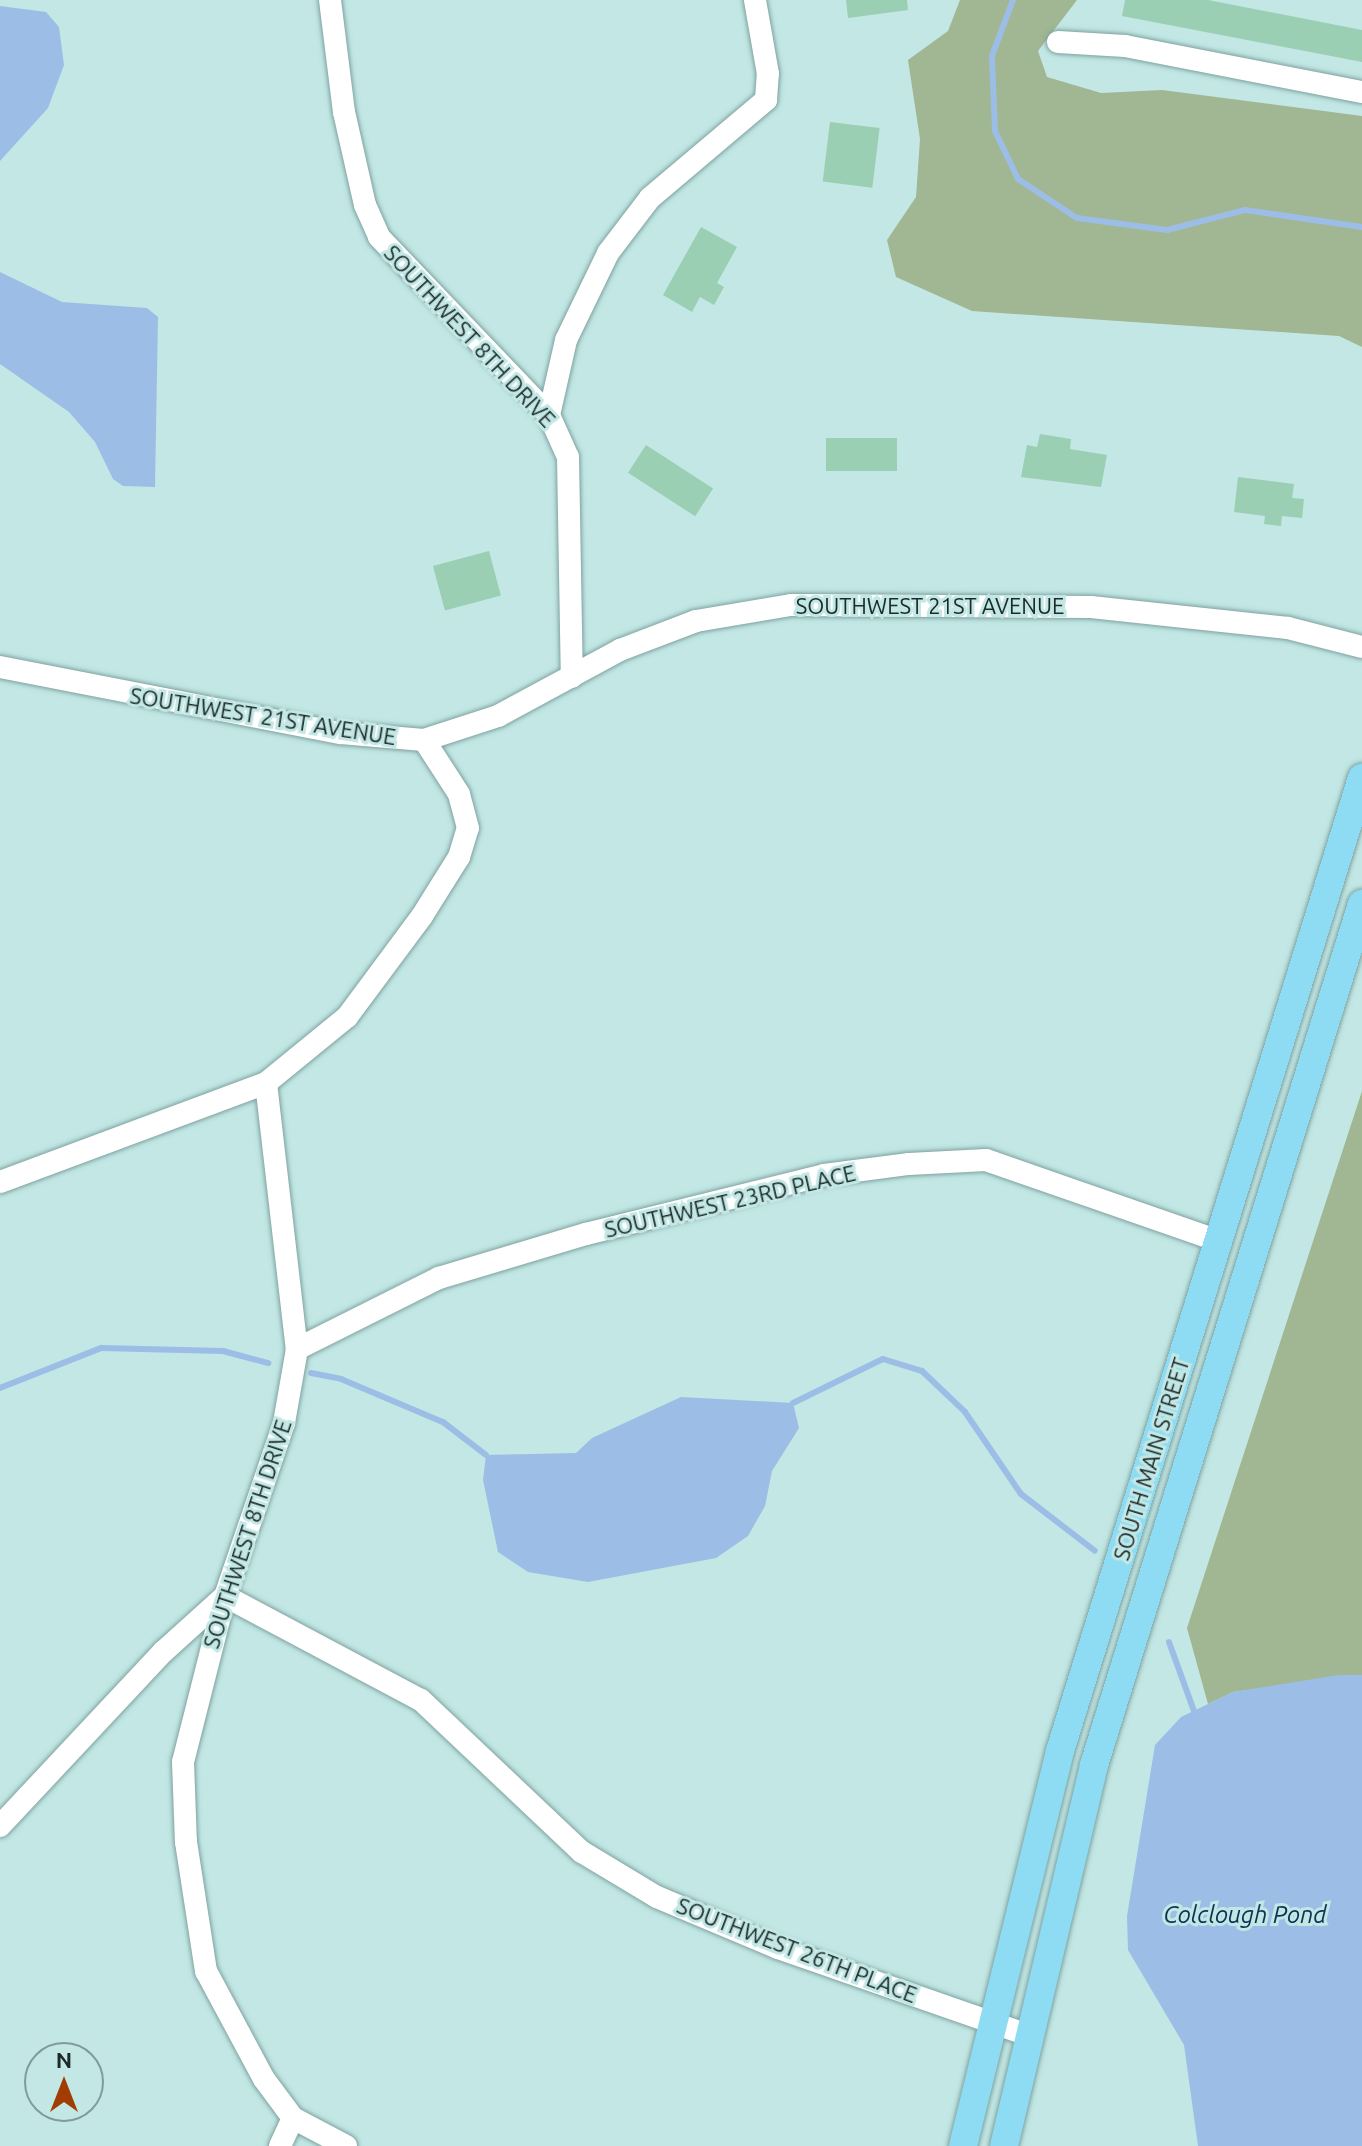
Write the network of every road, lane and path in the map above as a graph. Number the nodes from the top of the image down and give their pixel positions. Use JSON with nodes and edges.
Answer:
{"nodes":[{"id":1,"x":330,"y":0,"type":"edge"},
{"id":2,"x":755,"y":0,"type":"edge"},
{"id":3,"x":1058,"y":42,"type":"dead end"},
{"id":4,"x":1362,"y":92,"type":"edge"},
{"id":5,"x":549,"y":415,"type":"junction"},
{"id":6,"x":1362,"y":647,"type":"edge"},
{"id":7,"x":0,"y":667,"type":"edge"},
{"id":8,"x":572,"y":677,"type":"junction"},
{"id":9,"x":424,"y":740,"type":"junction"},
{"id":10,"x":1362,"y":778,"type":"edge"},
{"id":11,"x":1362,"y":904,"type":"edge"},
{"id":12,"x":266,"y":1083,"type":"junction"},
{"id":13,"x":0,"y":1182,"type":"edge"},
{"id":14,"x":1219,"y":1241,"type":"junction"},
{"id":15,"x":1255,"y":1255,"type":"junction"},
{"id":16,"x":297,"y":1349,"type":"junction"},
{"id":17,"x":225,"y":1596,"type":"junction"},
{"id":18,"x":0,"y":1826,"type":"edge"},
{"id":19,"x":993,"y":2022,"type":"junction"},
{"id":20,"x":1030,"y":2036,"type":"junction"},
{"id":21,"x":293,"y":2118,"type":"junction"},
{"id":22,"x":280,"y":2146,"type":"edge"},
{"id":23,"x":346,"y":2146,"type":"edge"},
{"id":24,"x":963,"y":2146,"type":"edge"},
{"id":25,"x":1004,"y":2146,"type":"edge"}],
"edges":[{"from":1,"to":5,"type":"street","name":"SOUTHWEST 8TH DRIVE"},
{"from":2,"to":5,"type":"street"},
{"from":3,"to":4,"type":"street"},
{"from":5,"to":8,"type":"street","name":"SOUTHWEST 8TH DRIVE"},
{"from":6,"to":8,"type":"street","name":"SOUTHWEST 21ST AVENUE"},
{"from":7,"to":9,"type":"street","name":"SOUTHWEST 21ST AVENUE"},
{"from":8,"to":9,"type":"street","name":"SOUTHWEST 21ST AVENUE"},
{"from":9,"to":12,"type":"street"},
{"from":10,"to":14,"type":"main road","name":"SOUTH MAIN STREET"},
{"from":11,"to":15,"type":"main road","name":"SOUTH MAIN STREET"},
{"from":12,"to":13,"type":"street"},
{"from":12,"to":16,"type":"street","name":"SOUTHWEST 8TH DRIVE"},
{"from":14,"to":15,"type":"main road"},
{"from":14,"to":16,"type":"street","name":"SOUTHWEST 23RD PLACE"},
{"from":14,"to":19,"type":"main road","name":"SOUTH MAIN STREET"},
{"from":15,"to":20,"type":"main road","name":"SOUTH MAIN STREET"},
{"from":16,"to":17,"type":"street","name":"SOUTHWEST 8TH DRIVE"},
{"from":17,"to":18,"type":"street"},
{"from":17,"to":19,"type":"street","name":"SOUTHWEST 26TH PLACE"},
{"from":17,"to":21,"type":"street","name":"SOUTHWEST 8TH DRIVE"},
{"from":19,"to":20,"type":"street","name":"SOUTHWEST 26TH PLACE"},
{"from":19,"to":24,"type":"main road","name":"SOUTH MAIN STREET"},
{"from":20,"to":25,"type":"main road","name":"SOUTH MAIN STREET"},
{"from":21,"to":22,"type":"street"},
{"from":21,"to":23,"type":"street"}]}
